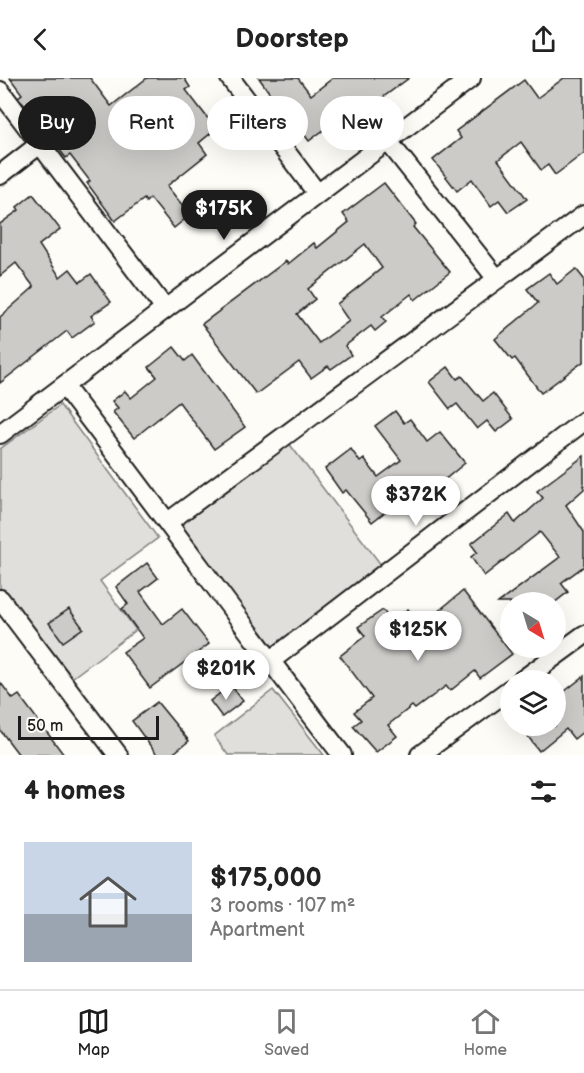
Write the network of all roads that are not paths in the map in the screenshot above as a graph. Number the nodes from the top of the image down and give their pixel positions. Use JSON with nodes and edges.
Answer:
{"nodes":[{"id":1,"x":230,"y":78,"type":"edge"},
{"id":2,"x":471,"y":78,"type":"edge"},
{"id":3,"x":0,"y":91,"type":"edge"},
{"id":4,"x":18,"y":115,"type":"edge"},
{"id":5,"x":404,"y":127,"type":"edge"},
{"id":6,"x":32,"y":150,"type":"edge"},
{"id":7,"x":45,"y":150,"type":"edge"},
{"id":8,"x":374,"y":150,"type":"edge"},
{"id":9,"x":395,"y":150,"type":"edge"},
{"id":10,"x":0,"y":175,"type":"edge"},
{"id":11,"x":317,"y":192,"type":"junction"},
{"id":12,"x":584,"y":215,"type":"edge"},
{"id":13,"x":497,"y":279,"type":"junction"},
{"id":14,"x":165,"y":309,"type":"junction"},
{"id":15,"x":64,"y":386,"type":"junction"},
{"id":16,"x":584,"y":421,"type":"edge"},
{"id":17,"x":0,"y":434,"type":"edge"},
{"id":18,"x":168,"y":522,"type":"junction"},
{"id":19,"x":0,"y":599,"type":"edge"},
{"id":20,"x":584,"y":635,"type":"edge"},
{"id":21,"x":270,"y":662,"type":"junction"},
{"id":22,"x":536,"y":670,"type":"edge"},
{"id":23,"x":500,"y":696,"type":"edge"},
{"id":24,"x":118,"y":755,"type":"edge"},
{"id":25,"x":342,"y":755,"type":"edge"},
{"id":26,"x":420,"y":755,"type":"edge"}],
"edges":[{"from":1,"to":11,"type":"street"},
{"from":2,"to":5,"type":"street"},
{"from":3,"to":4,"type":"street"},
{"from":6,"to":10,"type":"street"},
{"from":7,"to":14,"type":"street"},
{"from":8,"to":11,"type":"street"},
{"from":9,"to":13,"type":"street"},
{"from":11,"to":14,"type":"street"},
{"from":12,"to":13,"type":"street"},
{"from":13,"to":18,"type":"street"},
{"from":14,"to":15,"type":"street"},
{"from":15,"to":17,"type":"street"},
{"from":15,"to":18,"type":"street"},
{"from":16,"to":21,"type":"street"},
{"from":18,"to":21,"type":"street"},
{"from":19,"to":24,"type":"street"},
{"from":20,"to":22,"type":"street"},
{"from":21,"to":25,"type":"street"},
{"from":23,"to":26,"type":"street"}]}
